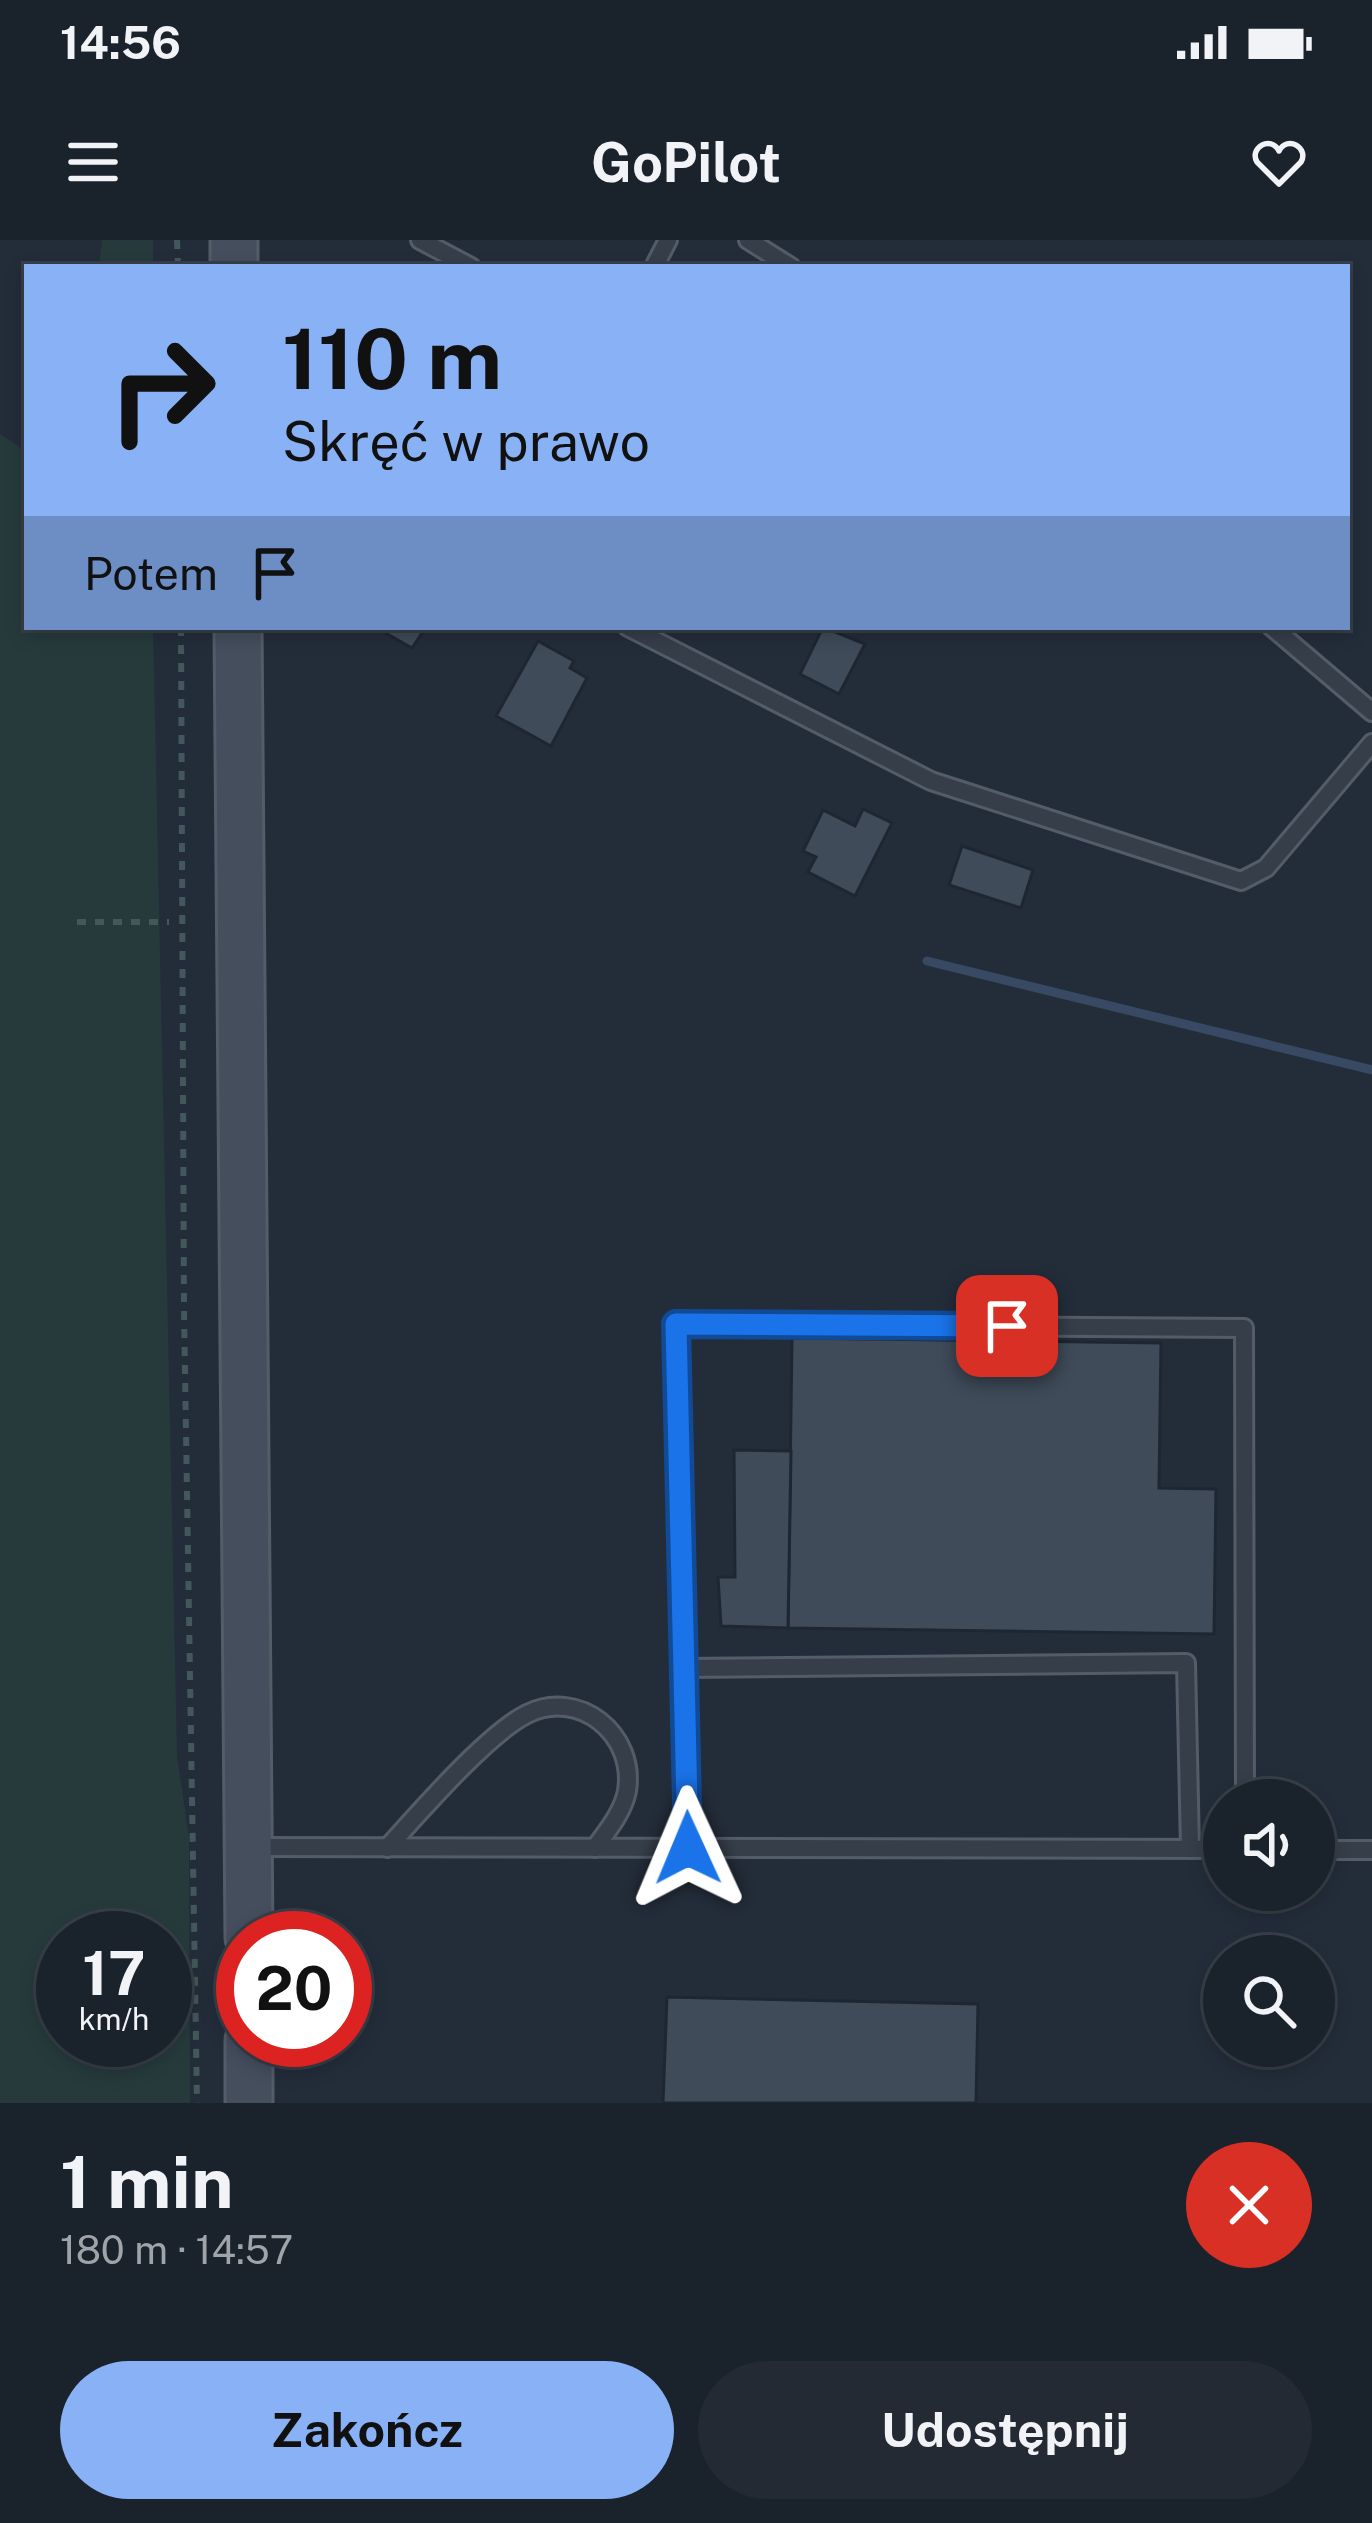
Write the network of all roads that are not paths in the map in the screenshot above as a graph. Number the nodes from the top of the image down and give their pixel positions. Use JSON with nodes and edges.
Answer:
{"nodes":[{"id":1,"x":420,"y":240,"type":"edge"},
{"id":2,"x":748,"y":240,"type":"edge"},
{"id":3,"x":465,"y":264,"type":"edge"},
{"id":4,"x":785,"y":264,"type":"edge"},
{"id":5,"x":238,"y":630,"type":"edge"},
{"id":6,"x":634,"y":630,"type":"edge"},
{"id":7,"x":1276,"y":630,"type":"edge"},
{"id":8,"x":1372,"y":712,"type":"edge"},
{"id":9,"x":1372,"y":743,"type":"edge"},
{"id":10,"x":684,"y":1668,"type":"junction"},
{"id":11,"x":1245,"y":1779,"type":"edge"},
{"id":12,"x":249,"y":1847,"type":"junction"},
{"id":13,"x":387,"y":1848,"type":"junction"},
{"id":14,"x":596,"y":1848,"type":"junction"},
{"id":15,"x":688,"y":1848,"type":"junction"},
{"id":16,"x":1190,"y":1849,"type":"junction"},
{"id":17,"x":1203,"y":1849,"type":"edge"},
{"id":18,"x":1335,"y":1850,"type":"edge"},
{"id":19,"x":1372,"y":1850,"type":"edge"},
{"id":20,"x":249,"y":1911,"type":"edge"},
{"id":21,"x":249,"y":2067,"type":"edge"},
{"id":22,"x":249,"y":2103,"type":"edge"}],
"edges":[{"from":1,"to":3,"type":"lane"},
{"from":2,"to":4,"type":"lane"},
{"from":5,"to":12,"type":"main road"},
{"from":6,"to":9,"type":"lane"},
{"from":7,"to":8,"type":"lane"},
{"from":10,"to":11,"type":"lane"},
{"from":10,"to":15,"type":"lane"},
{"from":10,"to":16,"type":"lane"},
{"from":12,"to":13,"type":"lane"},
{"from":12,"to":20,"type":"main road"},
{"from":13,"to":14,"type":"lane"},
{"from":13,"to":14,"type":"lane"},
{"from":14,"to":15,"type":"lane"},
{"from":15,"to":16,"type":"lane"},
{"from":16,"to":17,"type":"lane"},
{"from":18,"to":19,"type":"lane"},
{"from":21,"to":22,"type":"main road"}]}
